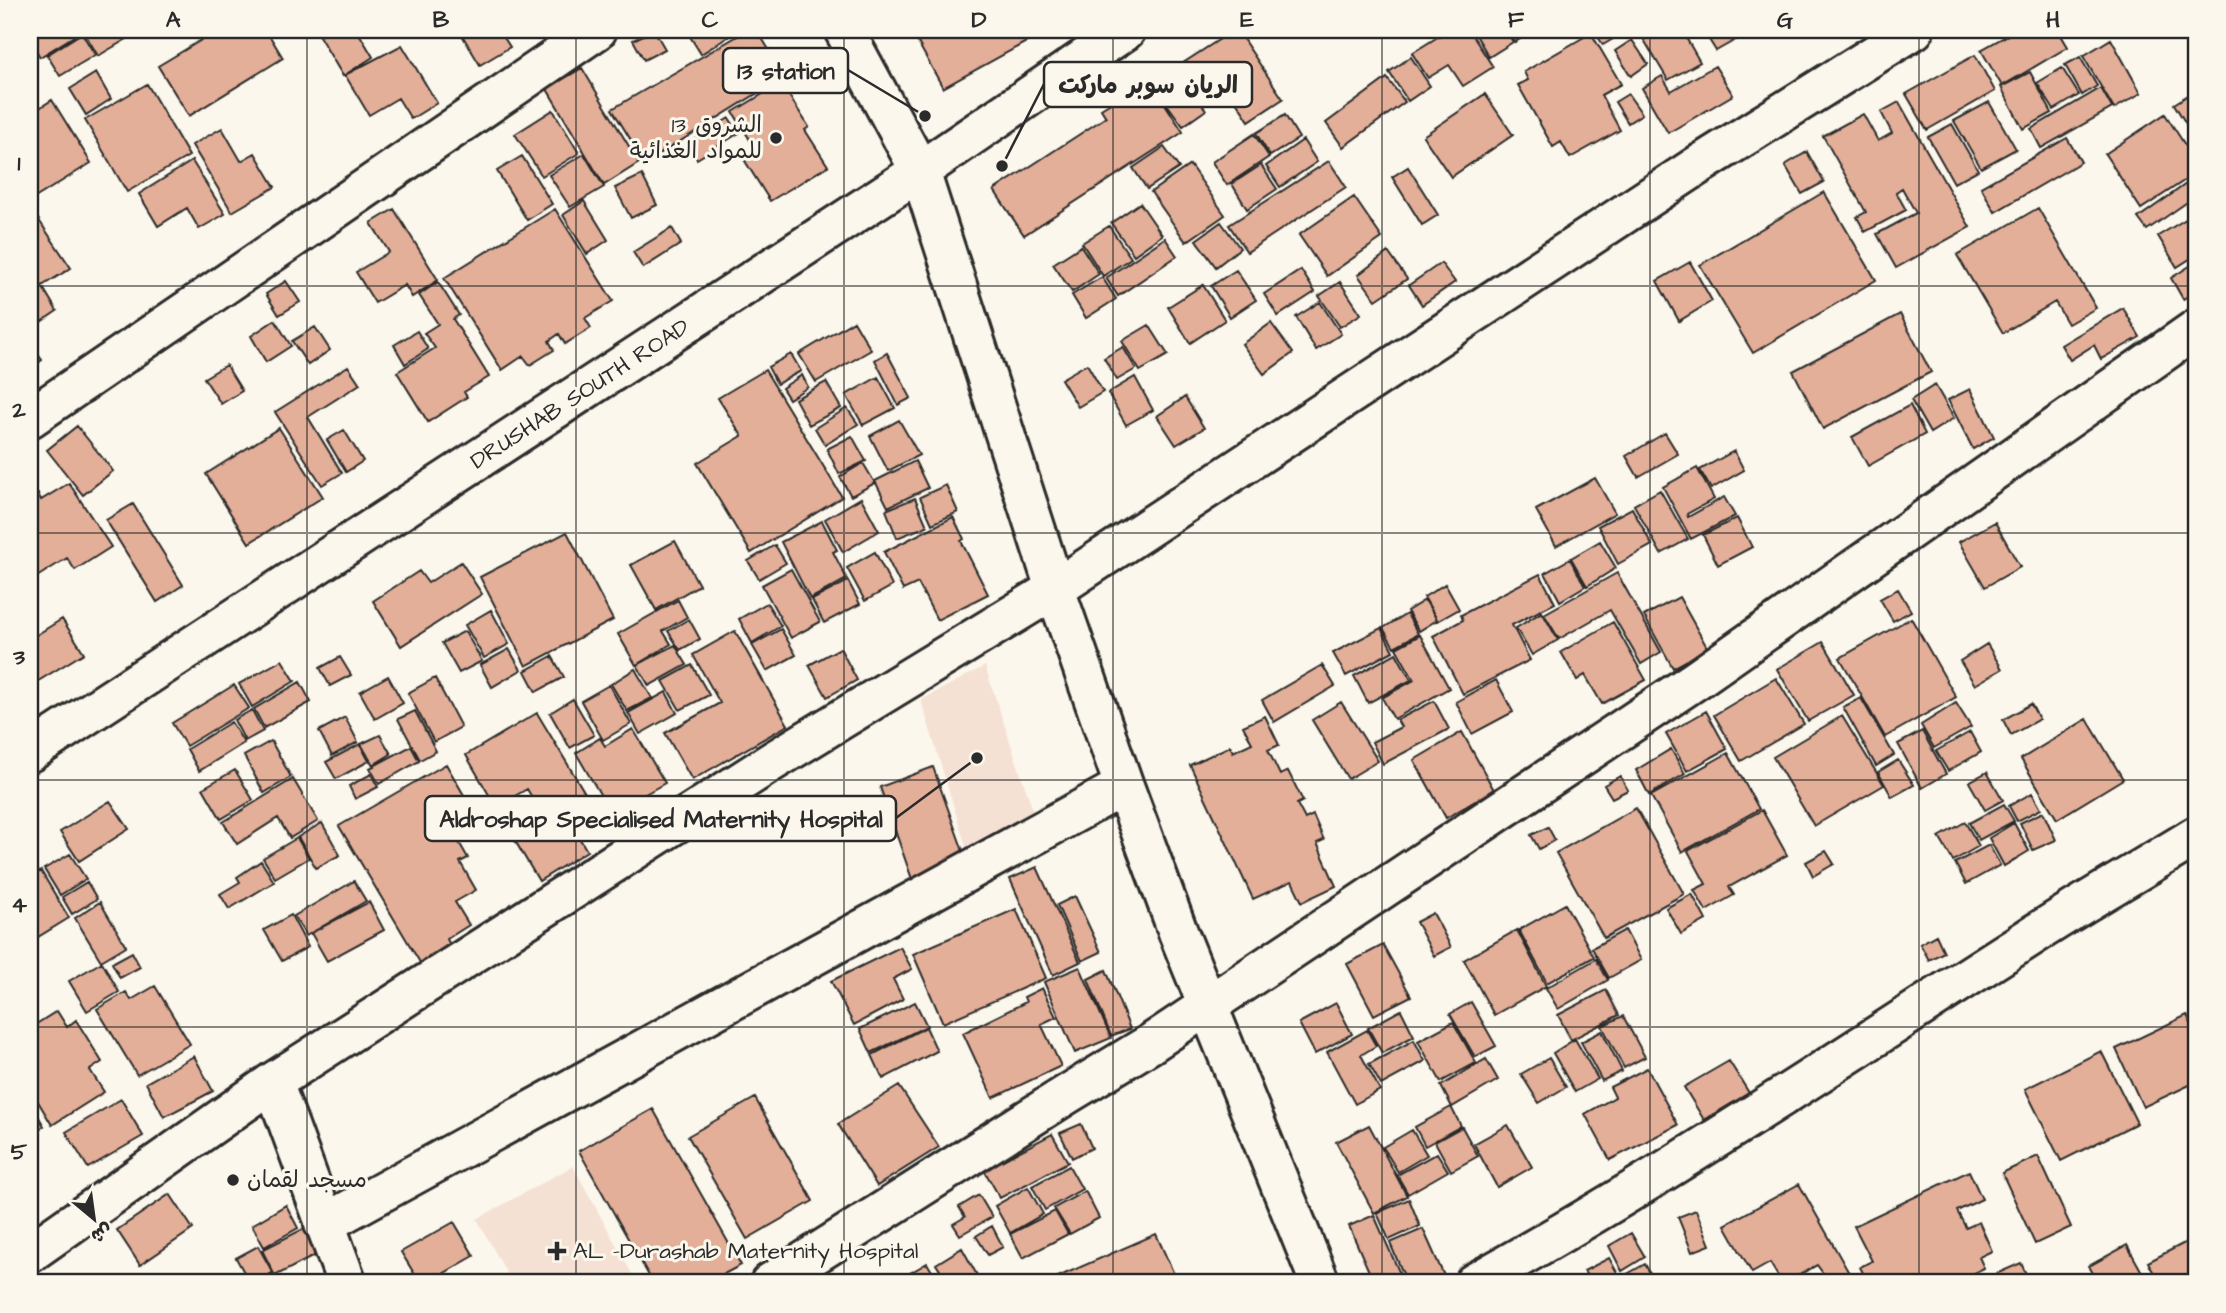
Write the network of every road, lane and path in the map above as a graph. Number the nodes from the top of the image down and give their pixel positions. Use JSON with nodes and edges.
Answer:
{"nodes":[{"id":1,"x":597,"y":30,"type":"edge"},
{"id":2,"x":844,"y":30,"type":"edge"},
{"id":3,"x":1126,"y":30,"type":"edge"},
{"id":4,"x":1914,"y":30,"type":"edge"},
{"id":5,"x":920,"y":171,"type":"junction"},
{"id":6,"x":2196,"y":329,"type":"edge"},
{"id":7,"x":30,"y":418,"type":"edge"},
{"id":8,"x":1055,"y":589,"type":"junction"},
{"id":9,"x":30,"y":752,"type":"edge"},
{"id":10,"x":1124,"y":786,"type":"junction"},
{"id":11,"x":2196,"y":836,"type":"edge"},
{"id":12,"x":1207,"y":1005,"type":"junction"},
{"id":13,"x":273,"y":1082,"type":"junction"},
{"id":14,"x":324,"y":1224,"type":"junction"},
{"id":15,"x":30,"y":1253,"type":"edge"},
{"id":16,"x":347,"y":1283,"type":"edge"},
{"id":17,"x":770,"y":1283,"type":"edge"},
{"id":18,"x":1320,"y":1283,"type":"edge"},
{"id":19,"x":1474,"y":1283,"type":"edge"}],
"edges":[{"from":1,"to":7,"type":"street"},
{"from":2,"to":5,"type":"street"},
{"from":3,"to":5,"type":"street","name":"DRUSHAB SOUTH ROAD"},
{"from":4,"to":8,"type":"street"},
{"from":5,"to":8,"type":"street"},
{"from":5,"to":9,"type":"street","name":"DRUSHAB SOUTH ROAD"},
{"from":6,"to":12,"type":"street"},
{"from":8,"to":10,"type":"street"},
{"from":8,"to":13,"type":"street"},
{"from":10,"to":12,"type":"street"},
{"from":10,"to":14,"type":"street"},
{"from":11,"to":19,"type":"street"},
{"from":12,"to":17,"type":"street"},
{"from":12,"to":18,"type":"street"},
{"from":13,"to":14,"type":"street"},
{"from":13,"to":15,"type":"street"},
{"from":14,"to":16,"type":"street"}]}
